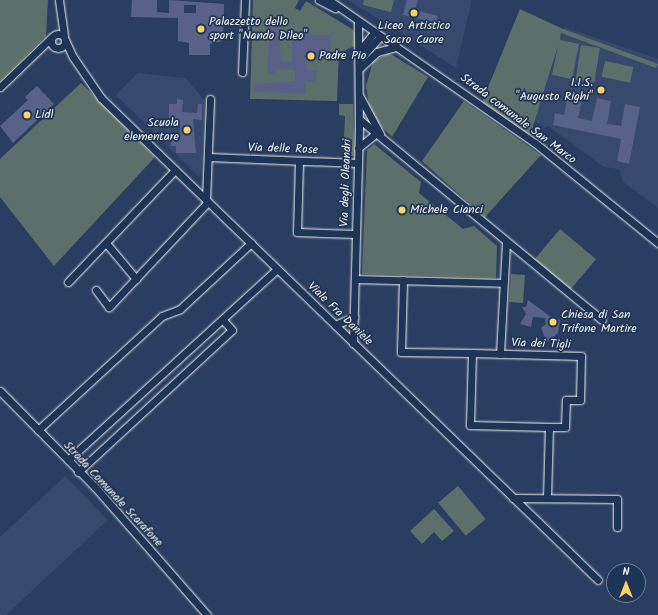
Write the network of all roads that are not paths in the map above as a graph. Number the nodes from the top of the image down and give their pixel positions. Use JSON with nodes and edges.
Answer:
{"nodes":[{"id":1,"x":59,"y":0,"type":"edge"},
{"id":2,"x":245,"y":0,"type":"edge"},
{"id":3,"x":319,"y":0,"type":"edge"},
{"id":4,"x":329,"y":0,"type":"edge"},
{"id":5,"x":61,"y":19,"type":"junction"},
{"id":6,"x":358,"y":21,"type":"junction"},
{"id":7,"x":377,"y":35,"type":"junction"},
{"id":8,"x":54,"y":36,"type":"junction"},
{"id":9,"x":64,"y":38,"type":"junction"},
{"id":10,"x":396,"y":47,"type":"junction"},
{"id":11,"x":57,"y":48,"type":"junction"},
{"id":12,"x":39,"y":50,"type":"junction"},
{"id":13,"x":360,"y":50,"type":"junction"},
{"id":14,"x":73,"y":57,"type":"junction"},
{"id":15,"x":360,"y":59,"type":"junction"},
{"id":16,"x":360,"y":68,"type":"junction"},
{"id":17,"x":242,"y":72,"type":"dead end"},
{"id":18,"x":0,"y":87,"type":"edge"},
{"id":19,"x":359,"y":95,"type":"junction"},
{"id":20,"x":210,"y":99,"type":"dead end"},
{"id":21,"x":359,"y":122,"type":"junction"},
{"id":22,"x":373,"y":136,"type":"junction"},
{"id":23,"x":382,"y":138,"type":"junction"},
{"id":24,"x":358,"y":148,"type":"junction"},
{"id":25,"x":208,"y":157,"type":"junction"},
{"id":26,"x":298,"y":161,"type":"junction"},
{"id":27,"x":358,"y":163,"type":"junction"},
{"id":28,"x":175,"y":170,"type":"junction"},
{"id":29,"x":204,"y":196,"type":"junction"},
{"id":30,"x":356,"y":234,"type":"junction"},
{"id":31,"x":251,"y":242,"type":"junction"},
{"id":32,"x":506,"y":242,"type":"junction"},
{"id":33,"x":106,"y":243,"type":"junction"},
{"id":34,"x":658,"y":244,"type":"edge"},
{"id":35,"x":277,"y":269,"type":"junction"},
{"id":36,"x":136,"y":279,"type":"junction"},
{"id":37,"x":354,"y":279,"type":"junction"},
{"id":38,"x":403,"y":280,"type":"junction"},
{"id":39,"x":68,"y":282,"type":"dead end"},
{"id":40,"x":503,"y":283,"type":"junction"},
{"id":41,"x":96,"y":290,"type":"dead end"},
{"id":42,"x":354,"y":317,"type":"junction"},
{"id":43,"x":223,"y":320,"type":"junction"},
{"id":44,"x":602,"y":320,"type":"dead end"},
{"id":45,"x":335,"y":325,"type":"junction"},
{"id":46,"x":344,"y":333,"type":"junction"},
{"id":47,"x":353,"y":343,"type":"junction"},
{"id":48,"x":472,"y":354,"type":"junction"},
{"id":49,"x":500,"y":354,"type":"junction"},
{"id":50,"x":0,"y":391,"type":"edge"},
{"id":51,"x":549,"y":427,"type":"junction"},
{"id":52,"x":38,"y":430,"type":"junction"},
{"id":53,"x":68,"y":460,"type":"junction"},
{"id":54,"x":78,"y":472,"type":"junction"},
{"id":55,"x":513,"y":498,"type":"junction"},
{"id":56,"x":547,"y":498,"type":"junction"},
{"id":57,"x":617,"y":527,"type":"dead end"},
{"id":58,"x":598,"y":580,"type":"dead end"},
{"id":59,"x":207,"y":615,"type":"edge"}],
"edges":[{"from":1,"to":5,"type":"street","name":"Viale Fra Daniele"},
{"from":2,"to":17,"type":"street"},
{"from":3,"to":6,"type":"street"},
{"from":4,"to":6,"type":"street"},
{"from":5,"to":8,"type":"street","name":"Viale Fra Daniele"},
{"from":5,"to":9,"type":"street","name":"Viale Fra Daniele"},
{"from":6,"to":7,"type":"street","name":"Strada comunale San Marco"},
{"from":6,"to":13,"type":"street","name":"Via degli Oleandri"},
{"from":7,"to":10,"type":"street","name":"Strada comunale San Marco"},
{"from":7,"to":13,"type":"street"},
{"from":7,"to":15,"type":"street"},
{"from":8,"to":9,"type":"street"},
{"from":8,"to":11,"type":"street"},
{"from":8,"to":12,"type":"street"},
{"from":9,"to":11,"type":"street"},
{"from":9,"to":14,"type":"street","name":"Viale Fra Daniele"},
{"from":10,"to":16,"type":"street"},
{"from":10,"to":34,"type":"street","name":"Strada comunale San Marco"},
{"from":11,"to":12,"type":"street"},
{"from":11,"to":14,"type":"street","name":"Viale Fra Daniele"},
{"from":12,"to":18,"type":"street"},
{"from":13,"to":15,"type":"street","name":"Via degli Oleandri"},
{"from":14,"to":28,"type":"street","name":"Viale Fra Daniele"},
{"from":15,"to":16,"type":"street","name":"Via degli Oleandri"},
{"from":16,"to":19,"type":"street","name":"Via degli Oleandri"},
{"from":19,"to":21,"type":"street","name":"Via degli Oleandri"},
{"from":19,"to":23,"type":"street"},
{"from":20,"to":25,"type":"street"},
{"from":21,"to":22,"type":"street"},
{"from":21,"to":23,"type":"street"},
{"from":21,"to":24,"type":"street","name":"Via degli Oleandri"},
{"from":22,"to":23,"type":"street"},
{"from":22,"to":24,"type":"street"},
{"from":23,"to":32,"type":"street"},
{"from":24,"to":27,"type":"street","name":"Via degli Oleandri"},
{"from":25,"to":26,"type":"street","name":"Via delle Rose"},
{"from":25,"to":29,"type":"street"},
{"from":26,"to":27,"type":"street","name":"Via delle Rose"},
{"from":26,"to":30,"type":"street"},
{"from":27,"to":30,"type":"street","name":"Via degli Oleandri"},
{"from":28,"to":29,"type":"street","name":"Viale Fra Daniele"},
{"from":28,"to":33,"type":"street"},
{"from":29,"to":31,"type":"street","name":"Viale Fra Daniele"},
{"from":29,"to":36,"type":"street"},
{"from":30,"to":37,"type":"street","name":"Via degli Oleandri"},
{"from":31,"to":35,"type":"street","name":"Viale Fra Daniele"},
{"from":31,"to":52,"type":"street"},
{"from":32,"to":40,"type":"street"},
{"from":32,"to":44,"type":"street"},
{"from":33,"to":36,"type":"street"},
{"from":33,"to":39,"type":"street"},
{"from":35,"to":43,"type":"street"},
{"from":35,"to":45,"type":"street","name":"Viale Fra Daniele"},
{"from":36,"to":41,"type":"street"},
{"from":37,"to":38,"type":"street"},
{"from":37,"to":42,"type":"street","name":"Via degli Oleandri"},
{"from":38,"to":40,"type":"street"},
{"from":38,"to":48,"type":"street","name":"Via dei Tigli"},
{"from":40,"to":49,"type":"street"},
{"from":42,"to":45,"type":"street"},
{"from":42,"to":46,"type":"street"},
{"from":42,"to":47,"type":"street","name":"Via degli Oleandri"},
{"from":43,"to":53,"type":"street"},
{"from":43,"to":54,"type":"street"},
{"from":45,"to":46,"type":"street","name":"Viale Fra Daniele"},
{"from":46,"to":47,"type":"street","name":"Viale Fra Daniele"},
{"from":47,"to":55,"type":"street","name":"Viale Fra Daniele"},
{"from":48,"to":49,"type":"street","name":"Via dei Tigli"},
{"from":48,"to":51,"type":"street","name":"Via dei Tigli"},
{"from":49,"to":51,"type":"street","name":"Via dei Tigli"},
{"from":50,"to":52,"type":"street","name":"Strada Comunale Scarafone"},
{"from":51,"to":56,"type":"street"},
{"from":52,"to":53,"type":"street","name":"Strada Comunale Scarafone"},
{"from":53,"to":54,"type":"street","name":"Strada Comunale Scarafone"},
{"from":54,"to":59,"type":"street","name":"Strada Comunale Scarafone"},
{"from":55,"to":56,"type":"street"},
{"from":55,"to":58,"type":"street","name":"Viale Fra Daniele"},
{"from":56,"to":57,"type":"street"}]}
